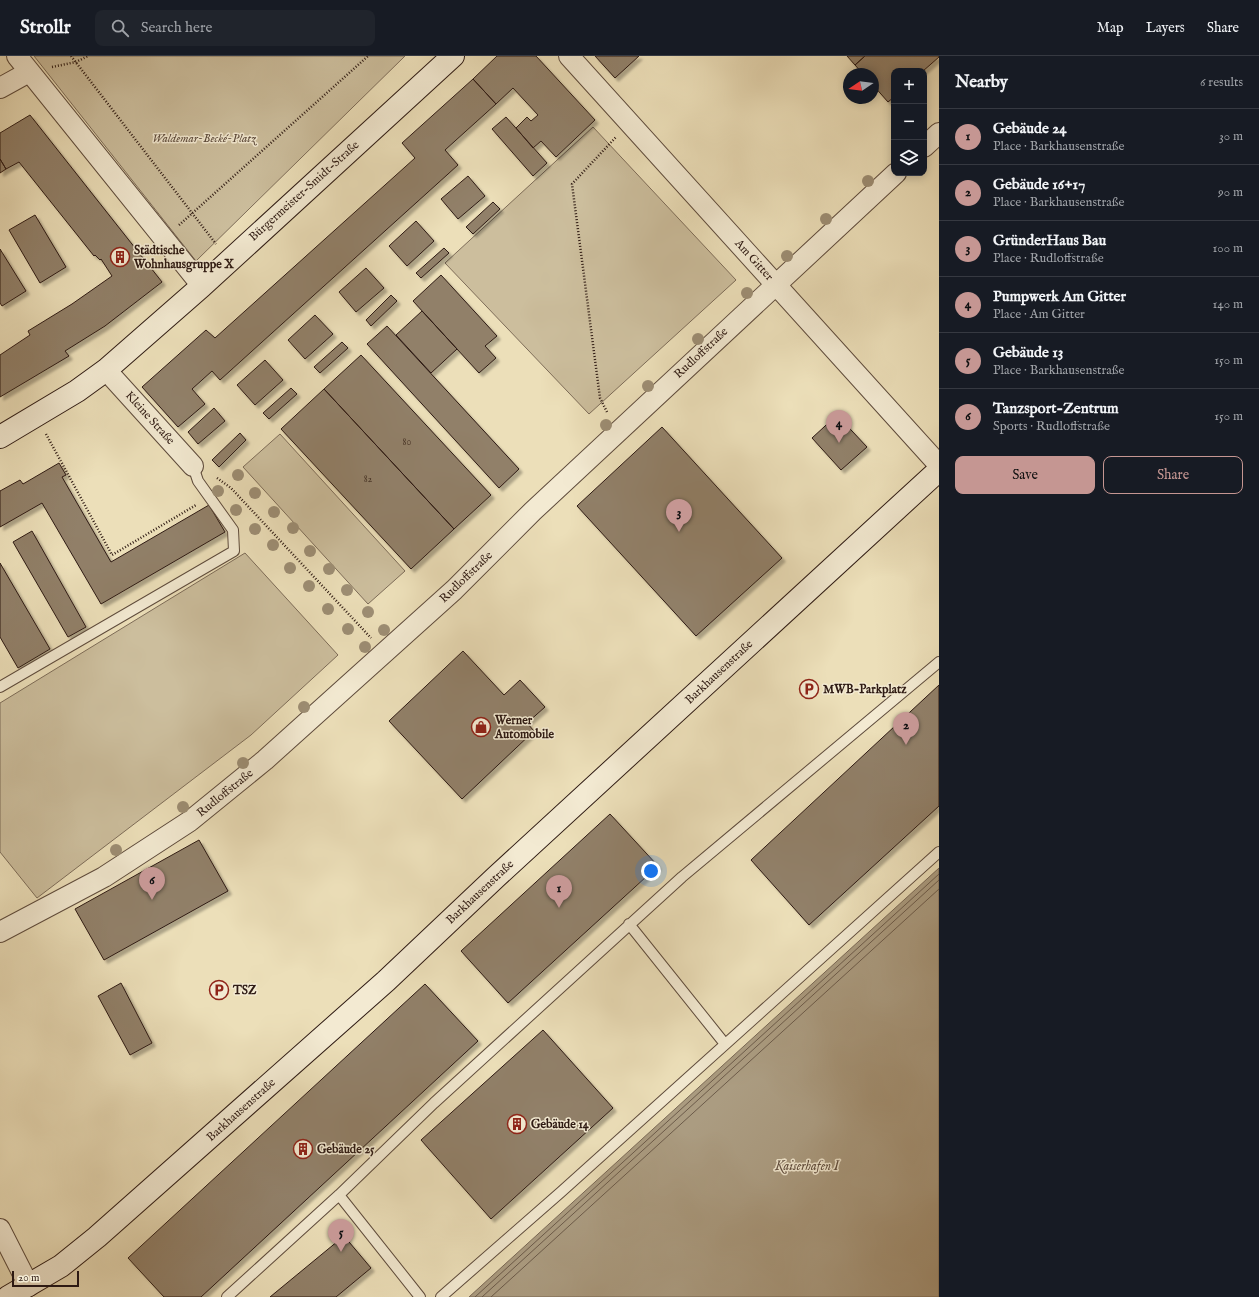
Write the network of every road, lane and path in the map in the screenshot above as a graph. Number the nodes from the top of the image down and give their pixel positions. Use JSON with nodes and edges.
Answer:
{"nodes":[{"id":1,"x":17,"y":56,"type":"edge"},
{"id":2,"x":71,"y":56,"type":"edge"},
{"id":3,"x":88,"y":56,"type":"edge"},
{"id":4,"x":368,"y":56,"type":"edge"},
{"id":5,"x":453,"y":56,"type":"edge"},
{"id":6,"x":569,"y":56,"type":"edge"},
{"id":7,"x":76,"y":62,"type":"junction"},
{"id":8,"x":29,"y":72,"type":"junction"},
{"id":9,"x":0,"y":88,"type":"edge"},
{"id":10,"x":629,"y":122,"type":"junction"},
{"id":11,"x":939,"y":133,"type":"edge"},
{"id":12,"x":927,"y":144,"type":"edge"},
{"id":13,"x":893,"y":176,"type":"edge"},
{"id":14,"x":192,"y":213,"type":"junction"},
{"id":15,"x":164,"y":238,"type":"junction"},
{"id":16,"x":229,"y":261,"type":"junction"},
{"id":17,"x":775,"y":284,"type":"junction"},
{"id":18,"x":202,"y":286,"type":"junction"},
{"id":19,"x":106,"y":370,"type":"junction"},
{"id":20,"x":36,"y":416,"type":"junction"},
{"id":21,"x":617,"y":432,"type":"junction"},
{"id":22,"x":0,"y":438,"type":"edge"},
{"id":23,"x":939,"y":465,"type":"edge"},
{"id":24,"x":193,"y":466,"type":"junction"},
{"id":25,"x":939,"y":470,"type":"edge"},
{"id":26,"x":209,"y":498,"type":"junction"},
{"id":27,"x":384,"y":653,"type":"junction"},
{"id":28,"x":939,"y":662,"type":"edge"},
{"id":29,"x":0,"y":687,"type":"edge"},
{"id":30,"x":939,"y":852,"type":"edge"},
{"id":31,"x":629,"y":924,"type":"junction"},
{"id":32,"x":0,"y":932,"type":"edge"},
{"id":33,"x":725,"y":1044,"type":"junction"},
{"id":34,"x":339,"y":1195,"type":"junction"},
{"id":35,"x":0,"y":1229,"type":"edge"},
{"id":36,"x":29,"y":1286,"type":"junction"},
{"id":37,"x":8,"y":1297,"type":"edge"},
{"id":38,"x":227,"y":1297,"type":"edge"},
{"id":39,"x":420,"y":1297,"type":"edge"},
{"id":40,"x":442,"y":1297,"type":"edge"}],
"edges":[{"from":1,"to":8,"type":"street"},
{"from":2,"to":7,"type":"path"},
{"from":3,"to":7,"type":"path"},
{"from":4,"to":14,"type":"path"},
{"from":5,"to":16,"type":"main road","name":"Bürgermeister-Smidt-Straße"},
{"from":6,"to":10,"type":"street","name":"Am Gitter"},
{"from":7,"to":14,"type":"path"},
{"from":8,"to":9,"type":"street"},
{"from":8,"to":15,"type":"street"},
{"from":10,"to":17,"type":"street","name":"Am Gitter"},
{"from":10,"to":21,"type":"path"},
{"from":11,"to":12,"type":"street"},
{"from":13,"to":17,"type":"street","name":"Rudloffstraße"},
{"from":14,"to":15,"type":"path"},
{"from":14,"to":16,"type":"path"},
{"from":15,"to":18,"type":"street"},
{"from":16,"to":18,"type":"main road","name":"Bürgermeister-Smidt-Straße"},
{"from":17,"to":21,"type":"street","name":"Rudloffstraße"},
{"from":17,"to":23,"type":"street","name":"Am Gitter"},
{"from":18,"to":19,"type":"main road","name":"Bürgermeister-Smidt-Straße"},
{"from":19,"to":20,"type":"main road","name":"Bürgermeister-Smidt-Straße"},
{"from":19,"to":24,"type":"street","name":"Kleine Straße"},
{"from":20,"to":22,"type":"main road","name":"Bürgermeister-Smidt-Straße"},
{"from":20,"to":26,"type":"path"},
{"from":21,"to":27,"type":"street","name":"Rudloffstraße"},
{"from":24,"to":26,"type":"lane"},
{"from":24,"to":27,"type":"path"},
{"from":25,"to":36,"type":"main road","name":"Barkhausenstraße"},
{"from":26,"to":29,"type":"lane"},
{"from":27,"to":32,"type":"street","name":"Rudloffstraße"},
{"from":28,"to":31,"type":"lane"},
{"from":30,"to":33,"type":"lane"},
{"from":31,"to":33,"type":"lane"},
{"from":31,"to":34,"type":"lane"},
{"from":33,"to":40,"type":"lane"},
{"from":34,"to":38,"type":"lane"},
{"from":34,"to":39,"type":"lane"},
{"from":35,"to":36,"type":"street"},
{"from":36,"to":37,"type":"main road","name":"Barkhausenstraße"}]}
